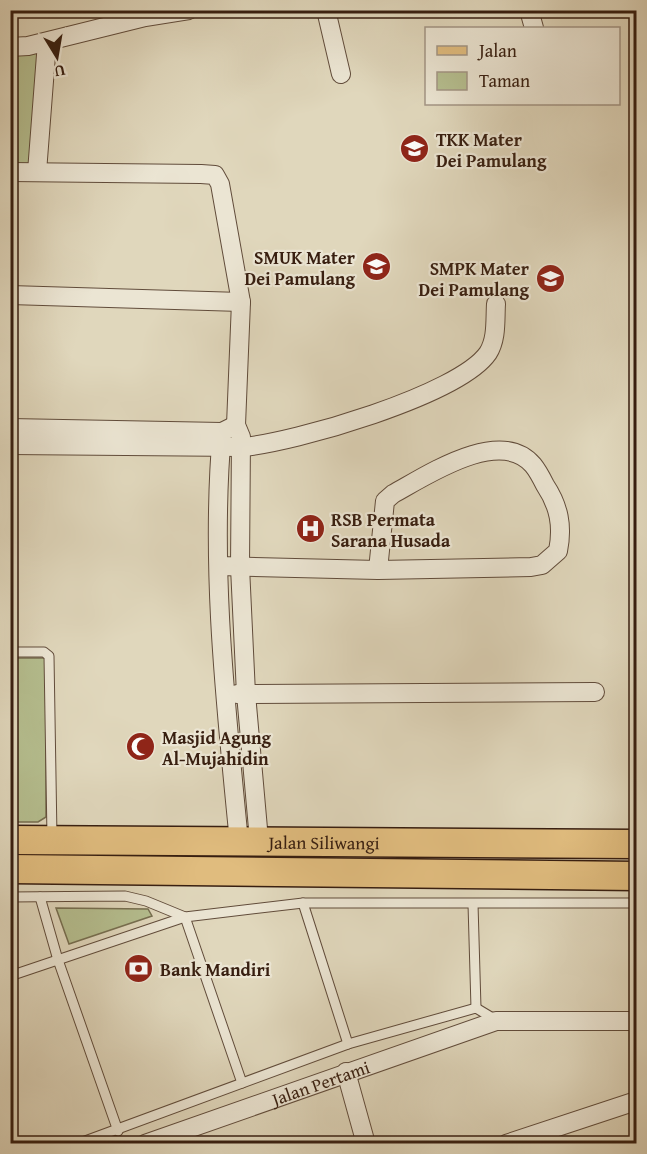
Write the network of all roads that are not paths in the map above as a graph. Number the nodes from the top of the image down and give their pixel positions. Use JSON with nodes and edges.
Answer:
{"nodes":[{"id":1,"x":189,"y":10,"type":"edge"},
{"id":2,"x":326,"y":10,"type":"edge"},
{"id":3,"x":529,"y":10,"type":"edge"},
{"id":4,"x":145,"y":14,"type":"edge"},
{"id":5,"x":534,"y":27,"type":"edge"},
{"id":6,"x":47,"y":42,"type":"junction"},
{"id":7,"x":10,"y":47,"type":"edge"},
{"id":8,"x":341,"y":74,"type":"dead end"},
{"id":9,"x":10,"y":172,"type":"edge"},
{"id":10,"x":37,"y":172,"type":"junction"},
{"id":11,"x":10,"y":295,"type":"edge"},
{"id":12,"x":241,"y":302,"type":"junction"},
{"id":13,"x":496,"y":304,"type":"dead end"},
{"id":14,"x":10,"y":428,"type":"edge"},
{"id":15,"x":226,"y":435,"type":"junction"},
{"id":16,"x":10,"y":445,"type":"edge"},
{"id":17,"x":242,"y":447,"type":"junction"},
{"id":18,"x":219,"y":566,"type":"junction"},
{"id":19,"x":240,"y":567,"type":"junction"},
{"id":20,"x":378,"y":570,"type":"junction"},
{"id":21,"x":10,"y":652,"type":"edge"},
{"id":22,"x":595,"y":692,"type":"dead end"},
{"id":23,"x":225,"y":694,"type":"junction"},
{"id":24,"x":246,"y":694,"type":"junction"},
{"id":25,"x":52,"y":839,"type":"junction"},
{"id":26,"x":10,"y":840,"type":"edge"},
{"id":27,"x":249,"y":841,"type":"junction"},
{"id":28,"x":636,"y":844,"type":"edge"},
{"id":29,"x":10,"y":869,"type":"edge"},
{"id":30,"x":636,"y":876,"type":"edge"},
{"id":31,"x":10,"y":897,"type":"edge"},
{"id":32,"x":40,"y":897,"type":"junction"},
{"id":33,"x":303,"y":903,"type":"junction"},
{"id":34,"x":636,"y":903,"type":"edge"},
{"id":35,"x":473,"y":904,"type":"junction"},
{"id":36,"x":185,"y":917,"type":"junction"},
{"id":37,"x":58,"y":960,"type":"junction"},
{"id":38,"x":10,"y":976,"type":"edge"},
{"id":39,"x":476,"y":1008,"type":"junction"},
{"id":40,"x":496,"y":1021,"type":"junction"},
{"id":41,"x":636,"y":1021,"type":"edge"},
{"id":42,"x":348,"y":1044,"type":"junction"},
{"id":43,"x":346,"y":1072,"type":"junction"},
{"id":44,"x":242,"y":1083,"type":"junction"},
{"id":45,"x":636,"y":1101,"type":"edge"},
{"id":46,"x":118,"y":1131,"type":"junction"},
{"id":47,"x":77,"y":1143,"type":"edge"},
{"id":48,"x":145,"y":1143,"type":"edge"},
{"id":49,"x":366,"y":1143,"type":"edge"},
{"id":50,"x":506,"y":1143,"type":"edge"}],
"edges":[{"from":1,"to":4,"type":"street"},
{"from":2,"to":8,"type":"street"},
{"from":3,"to":5,"type":"street"},
{"from":4,"to":6,"type":"street"},
{"from":6,"to":7,"type":"street"},
{"from":6,"to":10,"type":"street"},
{"from":9,"to":10,"type":"street"},
{"from":10,"to":12,"type":"street"},
{"from":11,"to":12,"type":"street"},
{"from":12,"to":15,"type":"street"},
{"from":13,"to":17,"type":"street"},
{"from":14,"to":15,"type":"street"},
{"from":15,"to":16,"type":"street"},
{"from":15,"to":17,"type":"street"},
{"from":15,"to":18,"type":"street"},
{"from":17,"to":19,"type":"street"},
{"from":18,"to":19,"type":"street"},
{"from":18,"to":23,"type":"street"},
{"from":19,"to":20,"type":"street"},
{"from":19,"to":24,"type":"street"},
{"from":20,"to":20,"type":"street"},
{"from":21,"to":25,"type":"lane"},
{"from":22,"to":24,"type":"street"},
{"from":23,"to":24,"type":"street"},
{"from":23,"to":27,"type":"street"},
{"from":24,"to":27,"type":"street"},
{"from":25,"to":26,"type":"main road","name":"Jalan Siliwangi"},
{"from":25,"to":27,"type":"main road","name":"Jalan Siliwangi"},
{"from":27,"to":28,"type":"main road","name":"Jalan Siliwangi"},
{"from":29,"to":30,"type":"main road","name":"Jalan Siliwangi"},
{"from":31,"to":32,"type":"lane"},
{"from":32,"to":36,"type":"lane"},
{"from":32,"to":37,"type":"lane"},
{"from":33,"to":35,"type":"lane"},
{"from":33,"to":36,"type":"lane"},
{"from":33,"to":42,"type":"lane"},
{"from":34,"to":35,"type":"lane"},
{"from":35,"to":39,"type":"lane"},
{"from":36,"to":37,"type":"lane"},
{"from":36,"to":44,"type":"lane"},
{"from":37,"to":38,"type":"lane"},
{"from":37,"to":46,"type":"lane"},
{"from":39,"to":40,"type":"lane"},
{"from":39,"to":42,"type":"lane"},
{"from":40,"to":41,"type":"street","name":"Jalan Pertami"},
{"from":40,"to":43,"type":"street","name":"Jalan Pertami"},
{"from":42,"to":44,"type":"lane"},
{"from":43,"to":48,"type":"street","name":"Jalan Pertami"},
{"from":43,"to":49,"type":"street"},
{"from":44,"to":46,"type":"lane"},
{"from":45,"to":50,"type":"street"},
{"from":46,"to":47,"type":"lane"}]}
